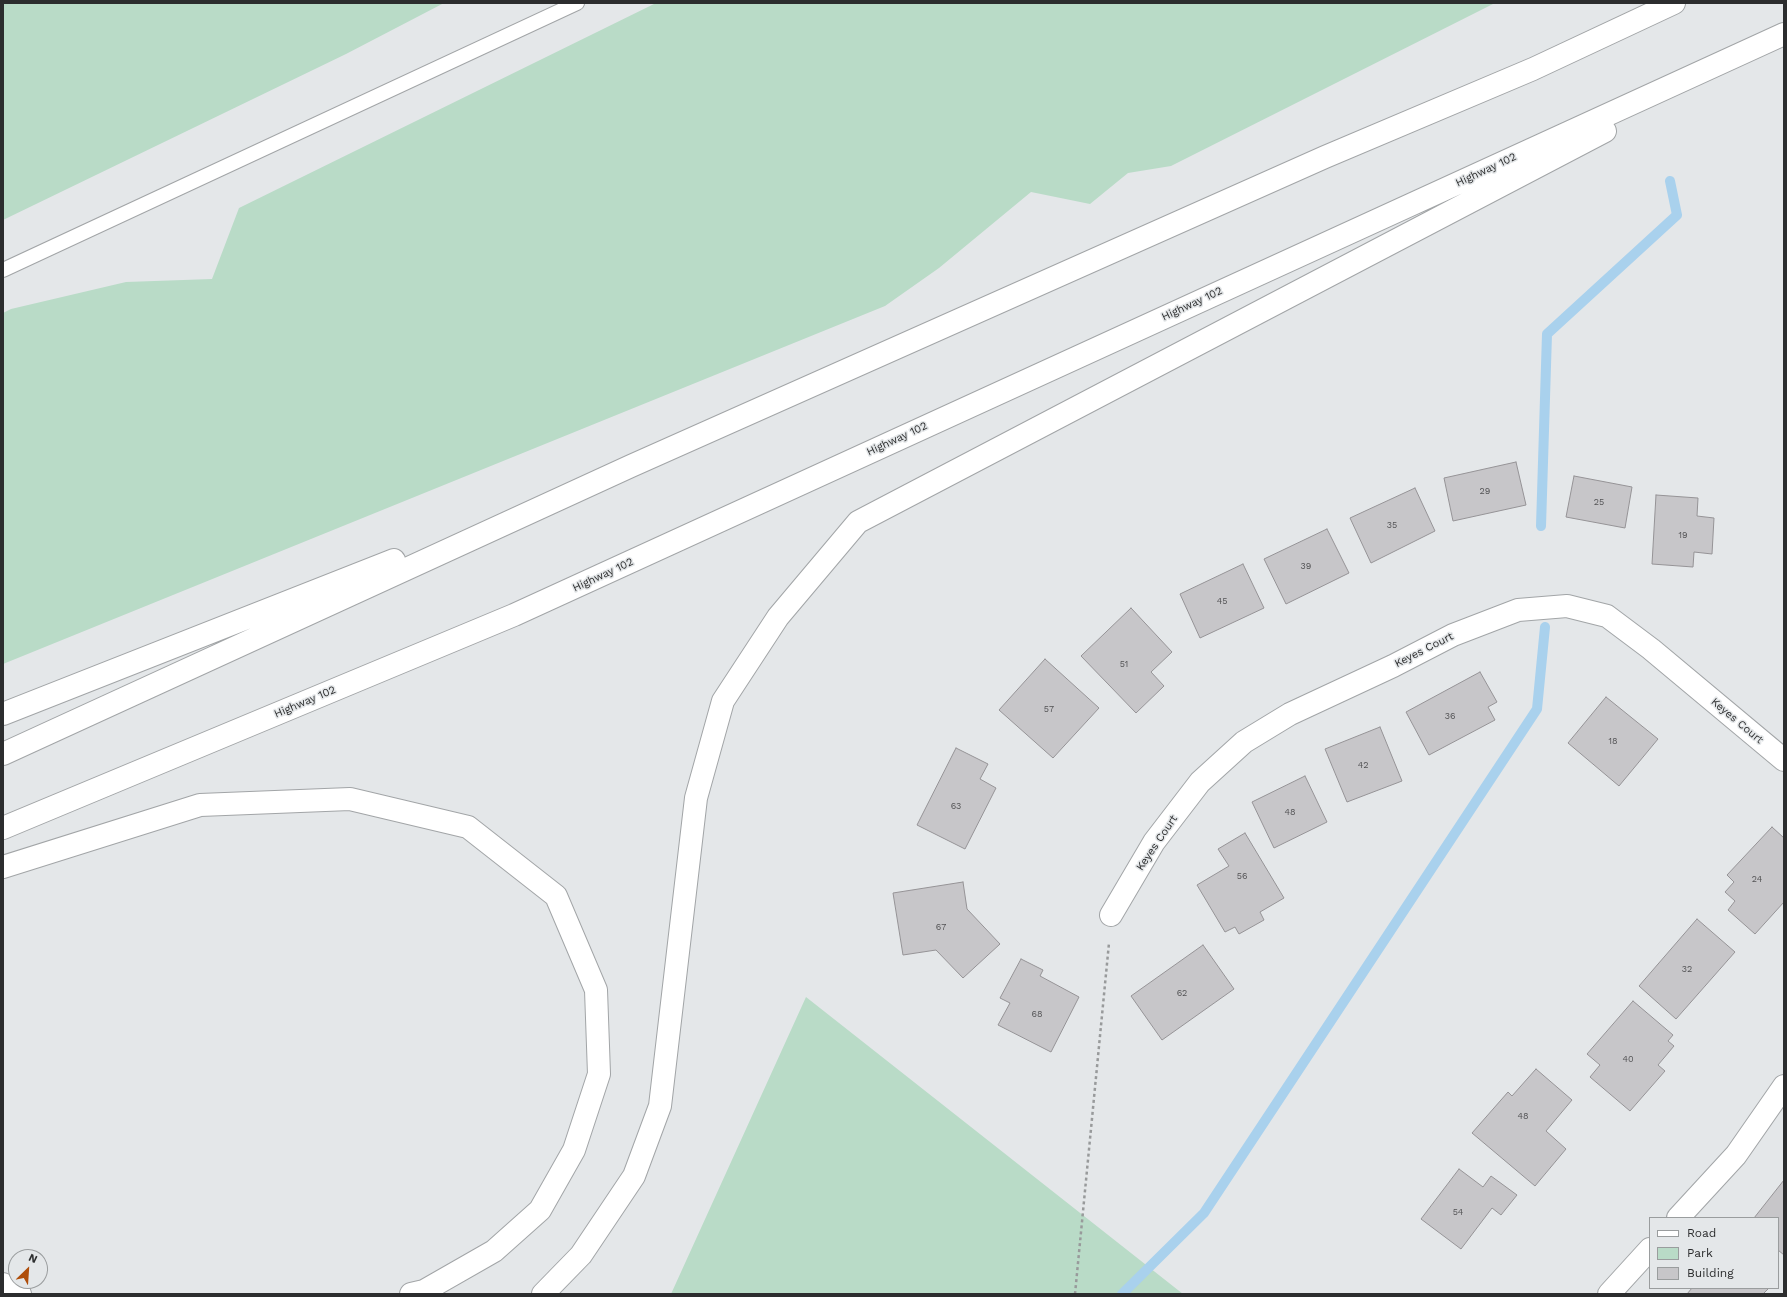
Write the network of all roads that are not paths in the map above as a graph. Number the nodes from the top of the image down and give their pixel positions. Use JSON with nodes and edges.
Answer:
{"nodes":[{"id":1,"x":577,"y":3,"type":"edge"},
{"id":2,"x":1674,"y":3,"type":"edge"},
{"id":3,"x":1784,"y":34,"type":"edge"},
{"id":4,"x":1784,"y":37,"type":"edge"},
{"id":5,"x":3,"y":270,"type":"edge"},
{"id":6,"x":631,"y":466,"type":"junction"},
{"id":7,"x":3,"y":714,"type":"edge"},
{"id":8,"x":3,"y":754,"type":"edge"},
{"id":9,"x":1784,"y":760,"type":"edge"},
{"id":10,"x":3,"y":828,"type":"edge"},
{"id":11,"x":3,"y":867,"type":"edge"},
{"id":12,"x":1111,"y":915,"type":"road end"},
{"id":13,"x":1784,"y":1086,"type":"edge"},
{"id":14,"x":1679,"y":1217,"type":"edge"},
{"id":15,"x":1649,"y":1250,"type":"edge"},
{"id":16,"x":3,"y":1284,"type":"edge"},
{"id":17,"x":20,"y":1294,"type":"edge"},
{"id":18,"x":411,"y":1294,"type":"edge"},
{"id":19,"x":543,"y":1294,"type":"edge"},
{"id":20,"x":1610,"y":1294,"type":"edge"}],
"edges":[{"from":1,"to":5,"type":"lane"},
{"from":2,"to":6,"type":"main road"},
{"from":3,"to":10,"type":"main road","name":"Highway 102"},
{"from":4,"to":19,"type":"main road"},
{"from":6,"to":7,"type":"main road"},
{"from":6,"to":8,"type":"main road"},
{"from":9,"to":12,"type":"main road","name":"Keyes Court"},
{"from":11,"to":18,"type":"main road"},
{"from":13,"to":14,"type":"main road"},
{"from":15,"to":20,"type":"main road"},
{"from":16,"to":17,"type":"main road"}]}
